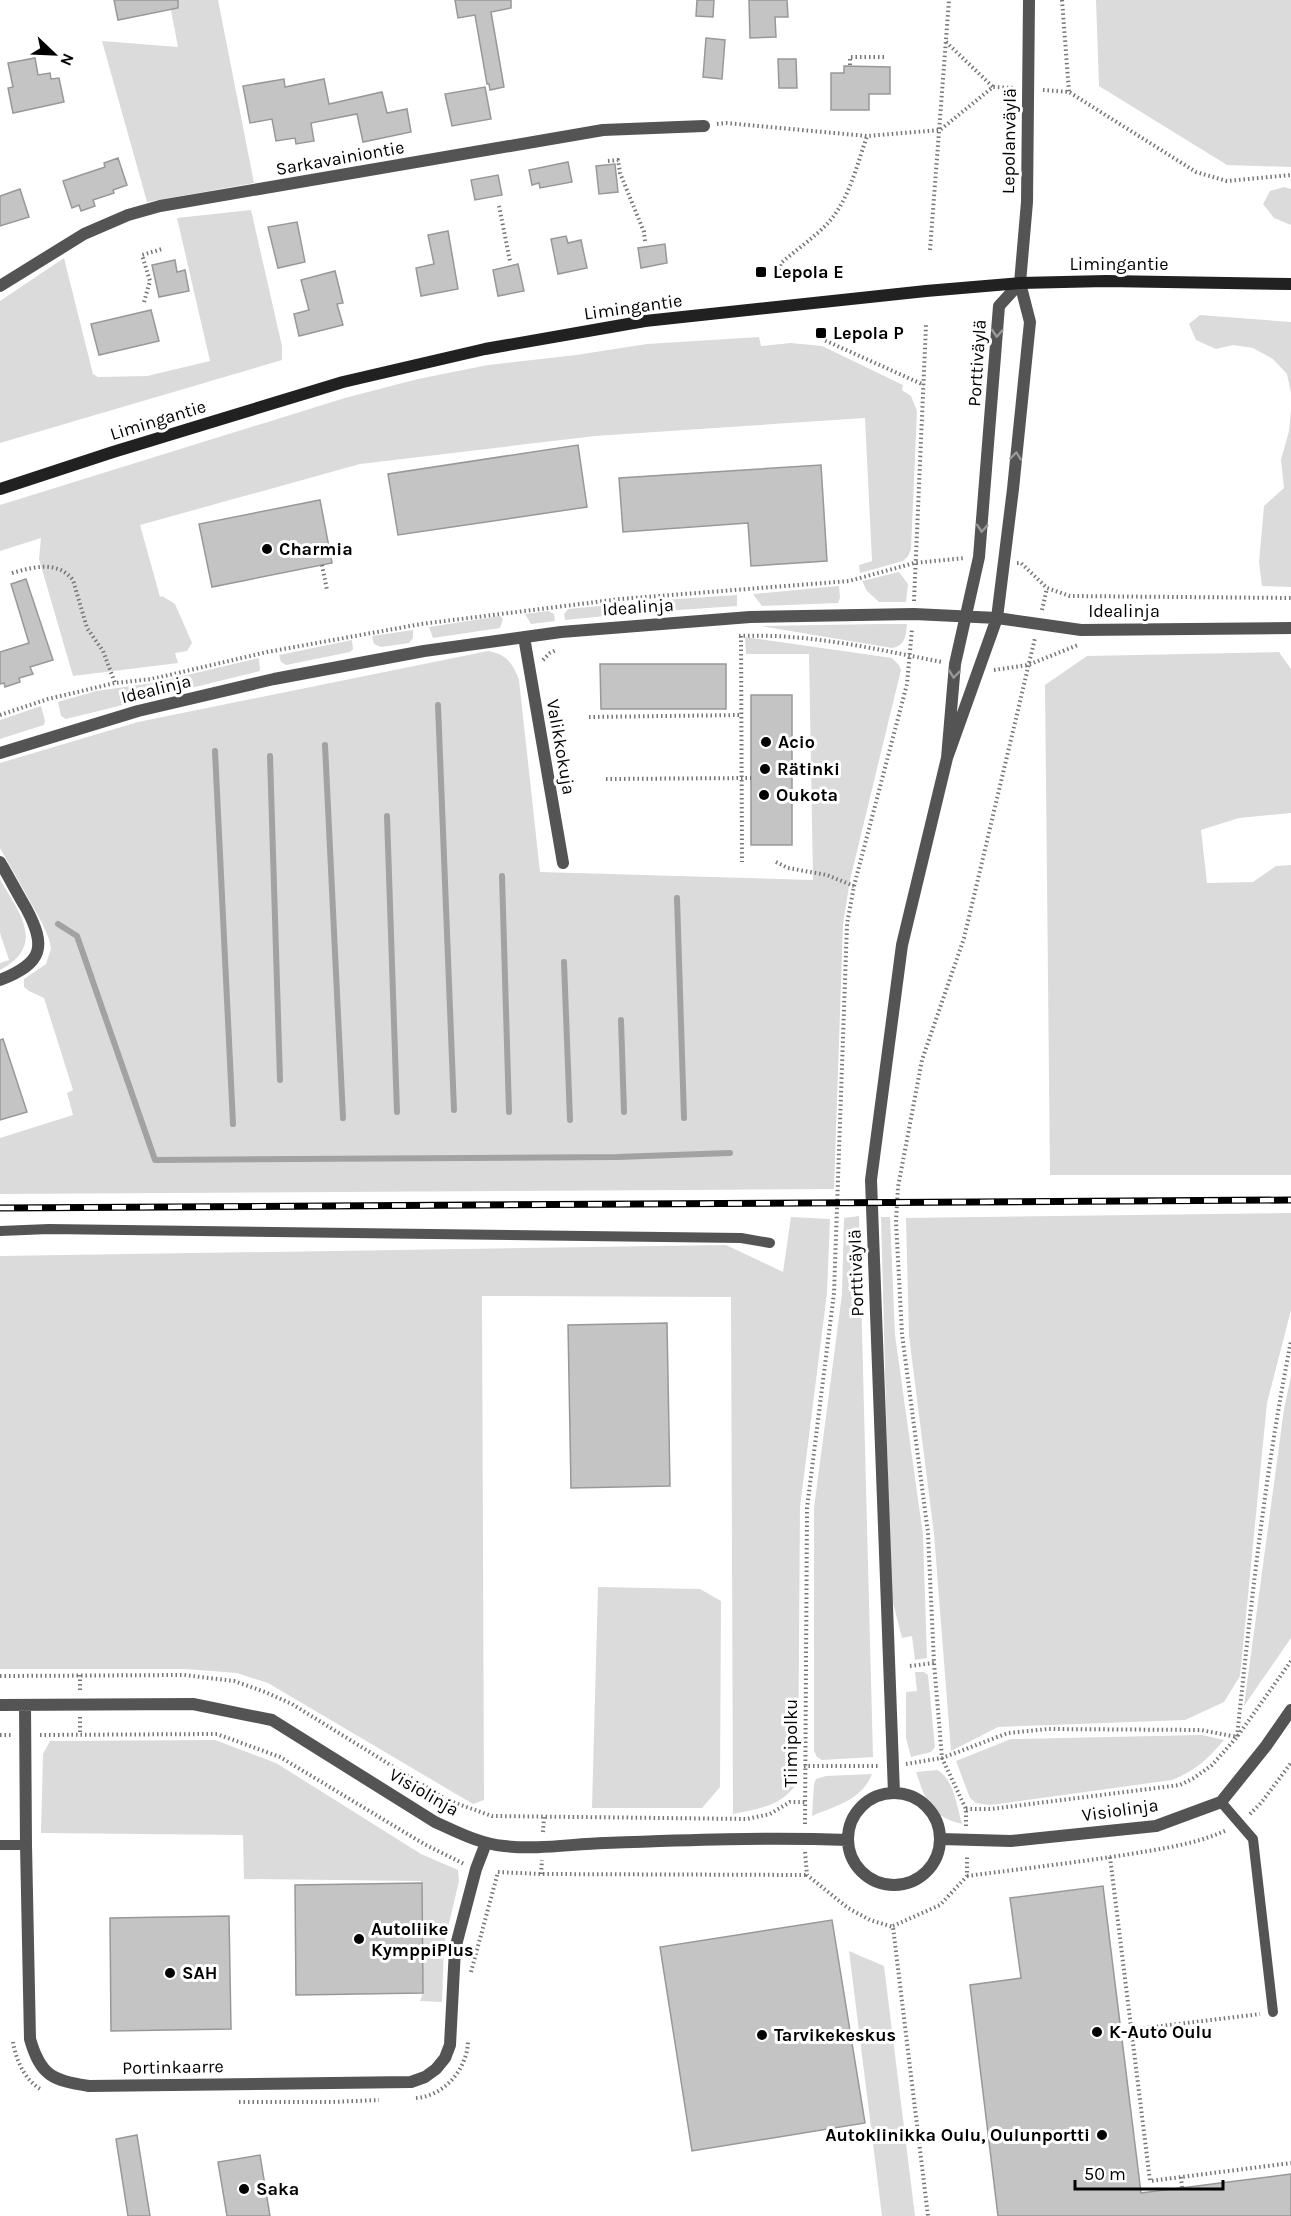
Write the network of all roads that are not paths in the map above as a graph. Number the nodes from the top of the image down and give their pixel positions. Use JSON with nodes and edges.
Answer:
{"nodes":[{"id":1,"x":1029,"y":0,"type":"edge"},
{"id":2,"x":704,"y":126,"type":"road end"},
{"id":3,"x":1020,"y":283,"type":"junction"},
{"id":4,"x":1291,"y":284,"type":"edge"},
{"id":5,"x":0,"y":286,"type":"edge"},
{"id":6,"x":0,"y":489,"type":"edge"},
{"id":7,"x":966,"y":617,"type":"junction"},
{"id":8,"x":997,"y":618,"type":"junction"},
{"id":9,"x":1291,"y":628,"type":"edge"},
{"id":10,"x":524,"y":638,"type":"junction"},
{"id":11,"x":0,"y":753,"type":"edge"},
{"id":12,"x":947,"y":758,"type":"junction"},
{"id":13,"x":0,"y":862,"type":"edge"},
{"id":14,"x":563,"y":863,"type":"dead end"},
{"id":15,"x":0,"y":980,"type":"edge"},
{"id":16,"x":0,"y":1231,"type":"edge"},
{"id":17,"x":770,"y":1243,"type":"dead end"},
{"id":18,"x":0,"y":1705,"type":"edge"},
{"id":19,"x":25,"y":1705,"type":"junction"},
{"id":20,"x":1291,"y":1710,"type":"edge"},
{"id":21,"x":894,"y":1793,"type":"junction"},
{"id":22,"x":1221,"y":1802,"type":"junction"},
{"id":23,"x":941,"y":1839,"type":"junction"},
{"id":24,"x":848,"y":1840,"type":"junction"},
{"id":25,"x":486,"y":1843,"type":"junction"},
{"id":26,"x":0,"y":1845,"type":"edge"},
{"id":27,"x":26,"y":1845,"type":"junction"},
{"id":28,"x":1273,"y":2012,"type":"road end"}],
"edges":[{"from":1,"to":3,"type":"street","name":"Lepolanväylä"},
{"from":2,"to":5,"type":"street","name":"Sarkavainiontie"},
{"from":3,"to":4,"type":"main road","name":"Limingantie"},
{"from":3,"to":6,"type":"main road","name":"Limingantie"},
{"from":3,"to":7,"type":"street","name":"Porttiväylä","one_way":true},
{"from":8,"to":3,"type":"street","name":"Porttiväylä","one_way":true},
{"from":7,"to":8,"type":"street","name":"Idealinja"},
{"from":7,"to":10,"type":"street","name":"Idealinja"},
{"from":7,"to":12,"type":"street","name":"Porttiväylä","one_way":true},
{"from":8,"to":9,"type":"street","name":"Idealinja"},
{"from":8,"to":12,"type":"street","name":"Porttiväylä"},
{"from":10,"to":11,"type":"street","name":"Idealinja"},
{"from":10,"to":14,"type":"street","name":"Valikkokuja"},
{"from":12,"to":21,"type":"street","name":"Porttiväylä"},
{"from":13,"to":15,"type":"street"},
{"from":16,"to":17,"type":"lane"},
{"from":18,"to":19,"type":"street","name":"Visiolinja"},
{"from":19,"to":25,"type":"street","name":"Visiolinja"},
{"from":19,"to":27,"type":"street","name":"Portinkaarre"},
{"from":20,"to":22,"type":"street"},
{"from":21,"to":23,"type":"street"},
{"from":21,"to":24,"type":"street"},
{"from":22,"to":23,"type":"street","name":"Visiolinja"},
{"from":22,"to":28,"type":"lane"},
{"from":23,"to":24,"type":"street"},
{"from":24,"to":25,"type":"street","name":"Visiolinja"},
{"from":25,"to":27,"type":"street","name":"Portinkaarre"},
{"from":26,"to":27,"type":"lane"}]}
